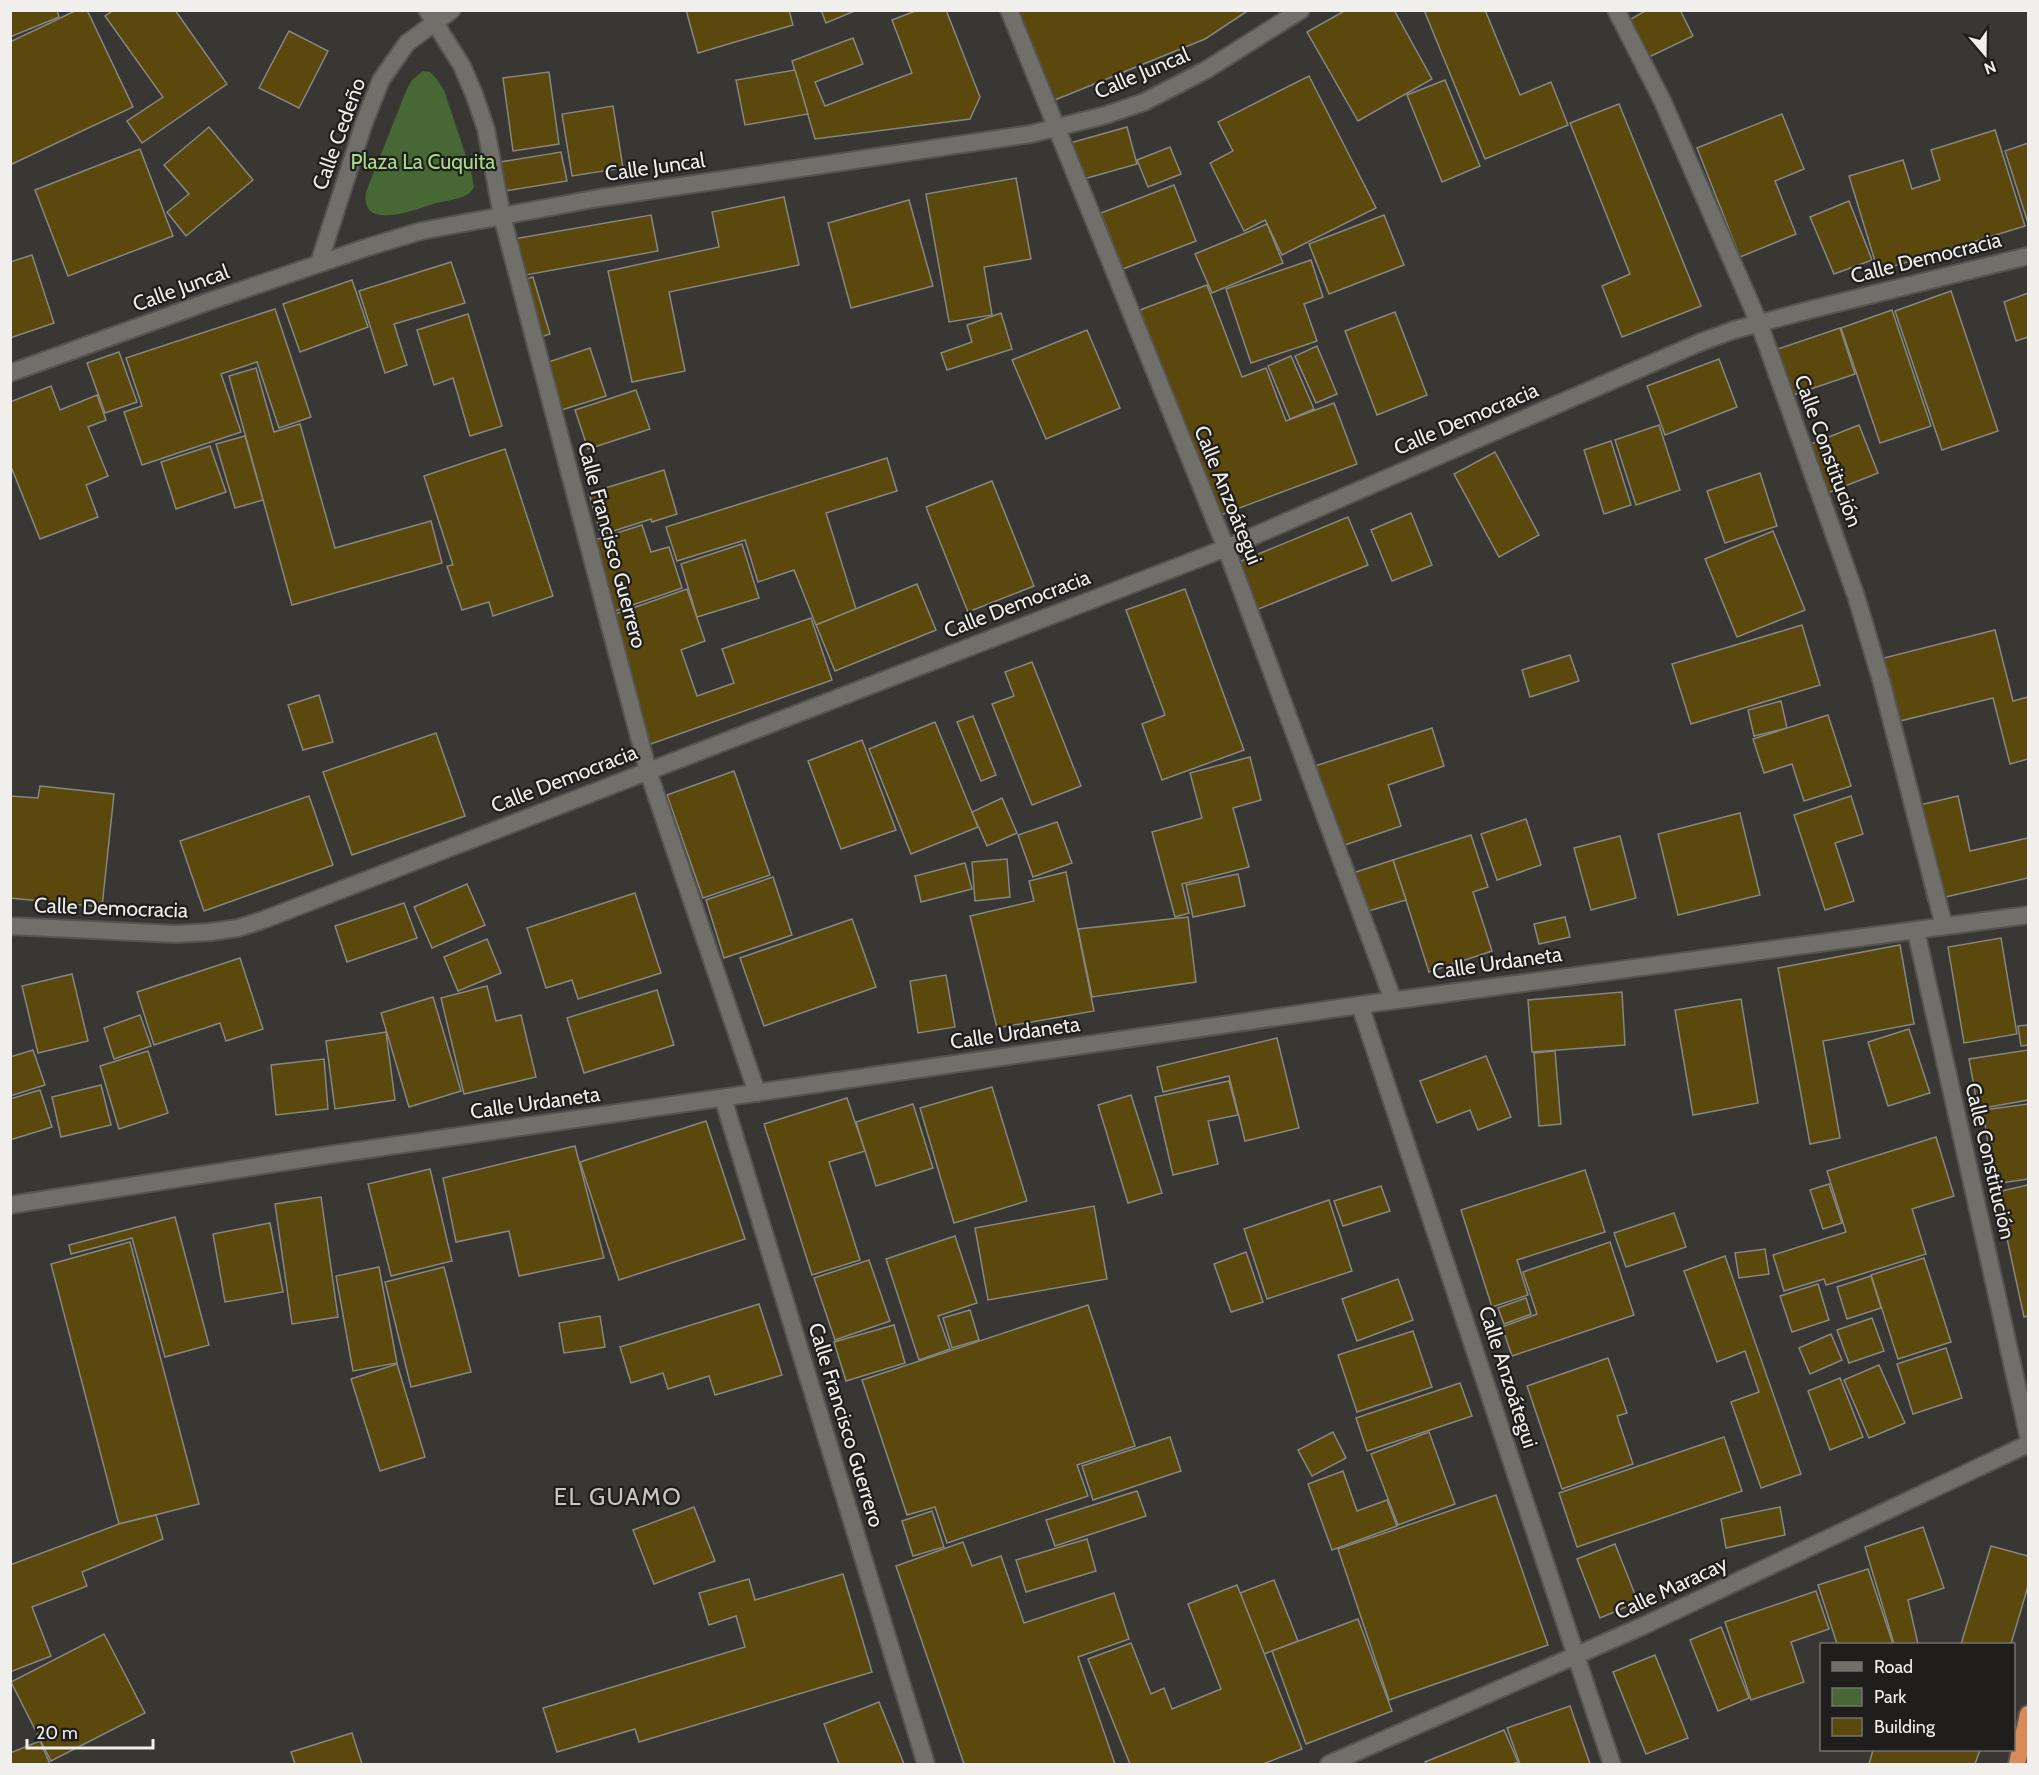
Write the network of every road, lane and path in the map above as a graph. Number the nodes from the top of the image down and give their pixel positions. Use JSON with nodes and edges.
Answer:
{"nodes":[{"id":1,"x":452,"y":10,"type":"edge"},
{"id":2,"x":1009,"y":10,"type":"edge"},
{"id":3,"x":1301,"y":10,"type":"edge"},
{"id":4,"x":1617,"y":10,"type":"edge"},
{"id":5,"x":431,"y":16,"type":"edge"},
{"id":6,"x":1057,"y":127,"type":"junction"},
{"id":7,"x":502,"y":216,"type":"junction"},
{"id":8,"x":2028,"y":256,"type":"edge"},
{"id":9,"x":319,"y":263,"type":"junction"},
{"id":10,"x":1759,"y":323,"type":"junction"},
{"id":11,"x":10,"y":373,"type":"edge"},
{"id":12,"x":1226,"y":548,"type":"junction"},
{"id":13,"x":648,"y":771,"type":"junction"},
{"id":14,"x":2028,"y":915,"type":"edge"},
{"id":15,"x":10,"y":926,"type":"edge"},
{"id":16,"x":1944,"y":926,"type":"junction"},
{"id":17,"x":1916,"y":931,"type":"junction"},
{"id":18,"x":1393,"y":1000,"type":"junction"},
{"id":19,"x":1360,"y":1005,"type":"junction"},
{"id":20,"x":758,"y":1093,"type":"junction"},
{"id":21,"x":723,"y":1098,"type":"junction"},
{"id":22,"x":10,"y":1205,"type":"edge"},
{"id":23,"x":2028,"y":1435,"type":"edge"},
{"id":24,"x":2028,"y":1444,"type":"edge"},
{"id":25,"x":1577,"y":1655,"type":"junction"},
{"id":26,"x":2028,"y":1714,"type":"edge"},
{"id":27,"x":926,"y":1764,"type":"edge"},
{"id":28,"x":1329,"y":1764,"type":"edge"},
{"id":29,"x":1612,"y":1764,"type":"edge"},
{"id":30,"x":2017,"y":1764,"type":"edge"}],
"edges":[{"from":1,"to":5,"type":"street","name":"Calle Cedeño"},
{"from":2,"to":6,"type":"street","name":"Calle Anzoátegui"},
{"from":3,"to":6,"type":"street","name":"Calle Juncal"},
{"from":4,"to":10,"type":"street","name":"Calle Constitución"},
{"from":5,"to":7,"type":"street","name":"Calle Francisco Guerrero"},
{"from":5,"to":9,"type":"street","name":"Calle Cedeño"},
{"from":6,"to":7,"type":"street","name":"Calle Juncal"},
{"from":6,"to":12,"type":"street","name":"Calle Anzoátegui"},
{"from":7,"to":9,"type":"street","name":"Calle Juncal"},
{"from":7,"to":13,"type":"street","name":"Calle Francisco Guerrero"},
{"from":8,"to":10,"type":"street","name":"Calle Democracia"},
{"from":9,"to":11,"type":"street","name":"Calle Juncal"},
{"from":10,"to":12,"type":"street","name":"Calle Democracia"},
{"from":10,"to":16,"type":"street","name":"Calle Constitución"},
{"from":12,"to":13,"type":"street","name":"Calle Democracia"},
{"from":12,"to":18,"type":"street","name":"Calle Anzoátegui"},
{"from":13,"to":15,"type":"street","name":"Calle Democracia"},
{"from":13,"to":20,"type":"street","name":"Calle Francisco Guerrero"},
{"from":14,"to":16,"type":"street","name":"Calle Urdaneta"},
{"from":16,"to":17,"type":"street","name":"Calle Urdaneta"},
{"from":17,"to":18,"type":"street","name":"Calle Urdaneta"},
{"from":17,"to":23,"type":"street","name":"Calle Constitución"},
{"from":18,"to":19,"type":"street","name":"Calle Urdaneta"},
{"from":19,"to":20,"type":"street","name":"Calle Urdaneta"},
{"from":19,"to":25,"type":"street","name":"Calle Anzoátegui"},
{"from":20,"to":21,"type":"street","name":"Calle Urdaneta"},
{"from":21,"to":22,"type":"street","name":"Calle Urdaneta"},
{"from":21,"to":27,"type":"street","name":"Calle Francisco Guerrero"},
{"from":24,"to":25,"type":"street","name":"Calle Maracay"},
{"from":25,"to":28,"type":"street","name":"Calle Maracay"},
{"from":25,"to":29,"type":"street","name":"Calle Anzoátegui"},
{"from":26,"to":30,"type":"highway"}]}
